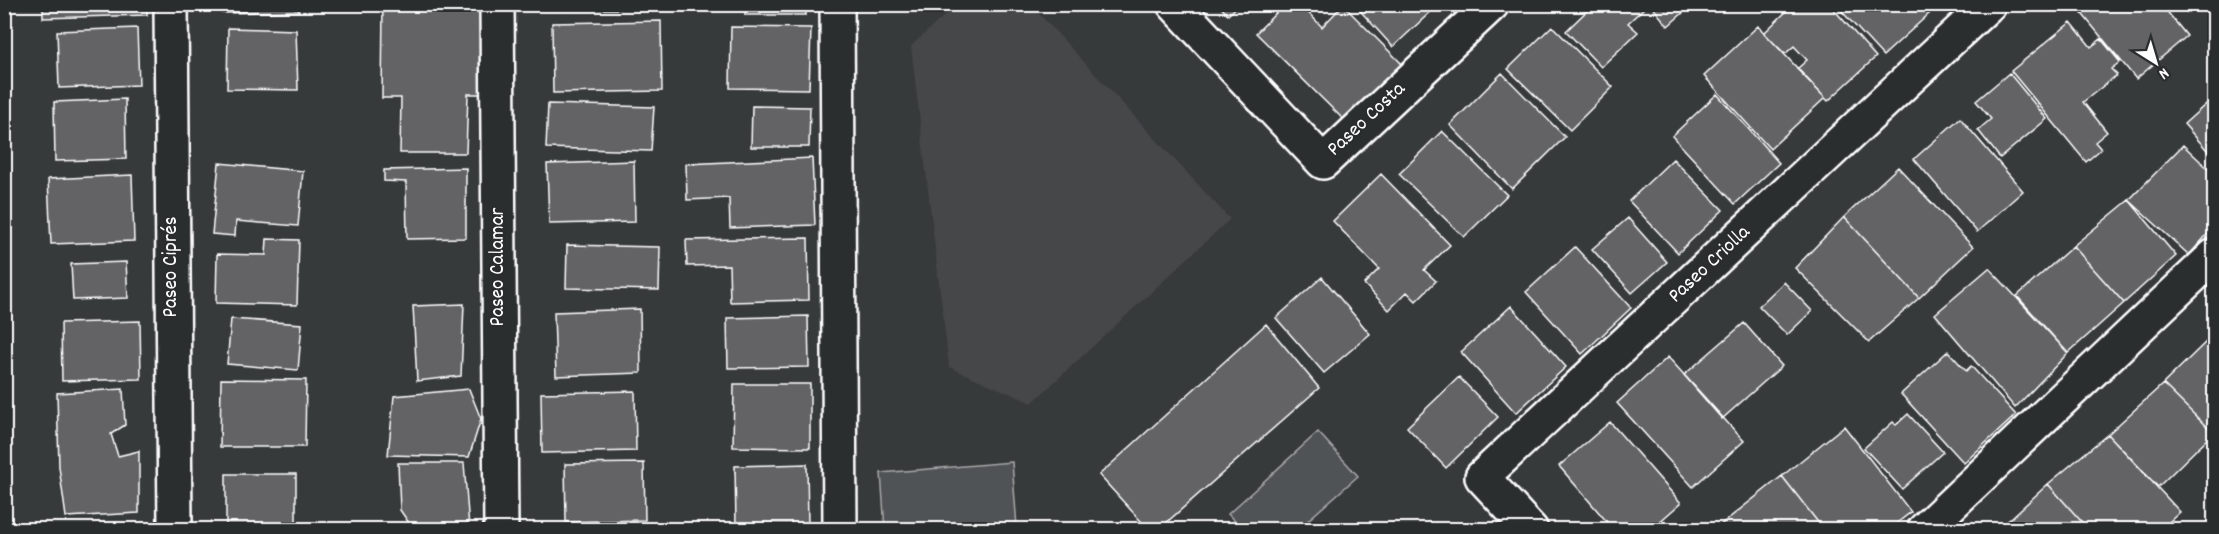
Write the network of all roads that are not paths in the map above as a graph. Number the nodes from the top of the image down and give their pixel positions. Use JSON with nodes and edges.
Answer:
{"nodes":[{"id":1,"x":171,"y":4,"type":"edge"},
{"id":2,"x":497,"y":4,"type":"edge"},
{"id":3,"x":837,"y":4,"type":"edge"},
{"id":4,"x":1174,"y":4,"type":"edge"},
{"id":5,"x":1492,"y":4,"type":"edge"},
{"id":6,"x":1989,"y":4,"type":"edge"},
{"id":7,"x":2214,"y":256,"type":"edge"},
{"id":8,"x":175,"y":530,"type":"edge"},
{"id":9,"x":501,"y":530,"type":"edge"},
{"id":10,"x":840,"y":530,"type":"edge"},
{"id":11,"x":1531,"y":530,"type":"edge"},
{"id":12,"x":1924,"y":530,"type":"edge"}],
"edges":[{"from":1,"to":8,"type":"street","name":"Paseo Ciprés"},
{"from":2,"to":9,"type":"street","name":"Paseo Calamar"},
{"from":3,"to":10,"type":"street"},
{"from":4,"to":5,"type":"street","name":"Paseo Costa"},
{"from":6,"to":11,"type":"street","name":"Paseo Criolla"},
{"from":7,"to":12,"type":"street"}]}
